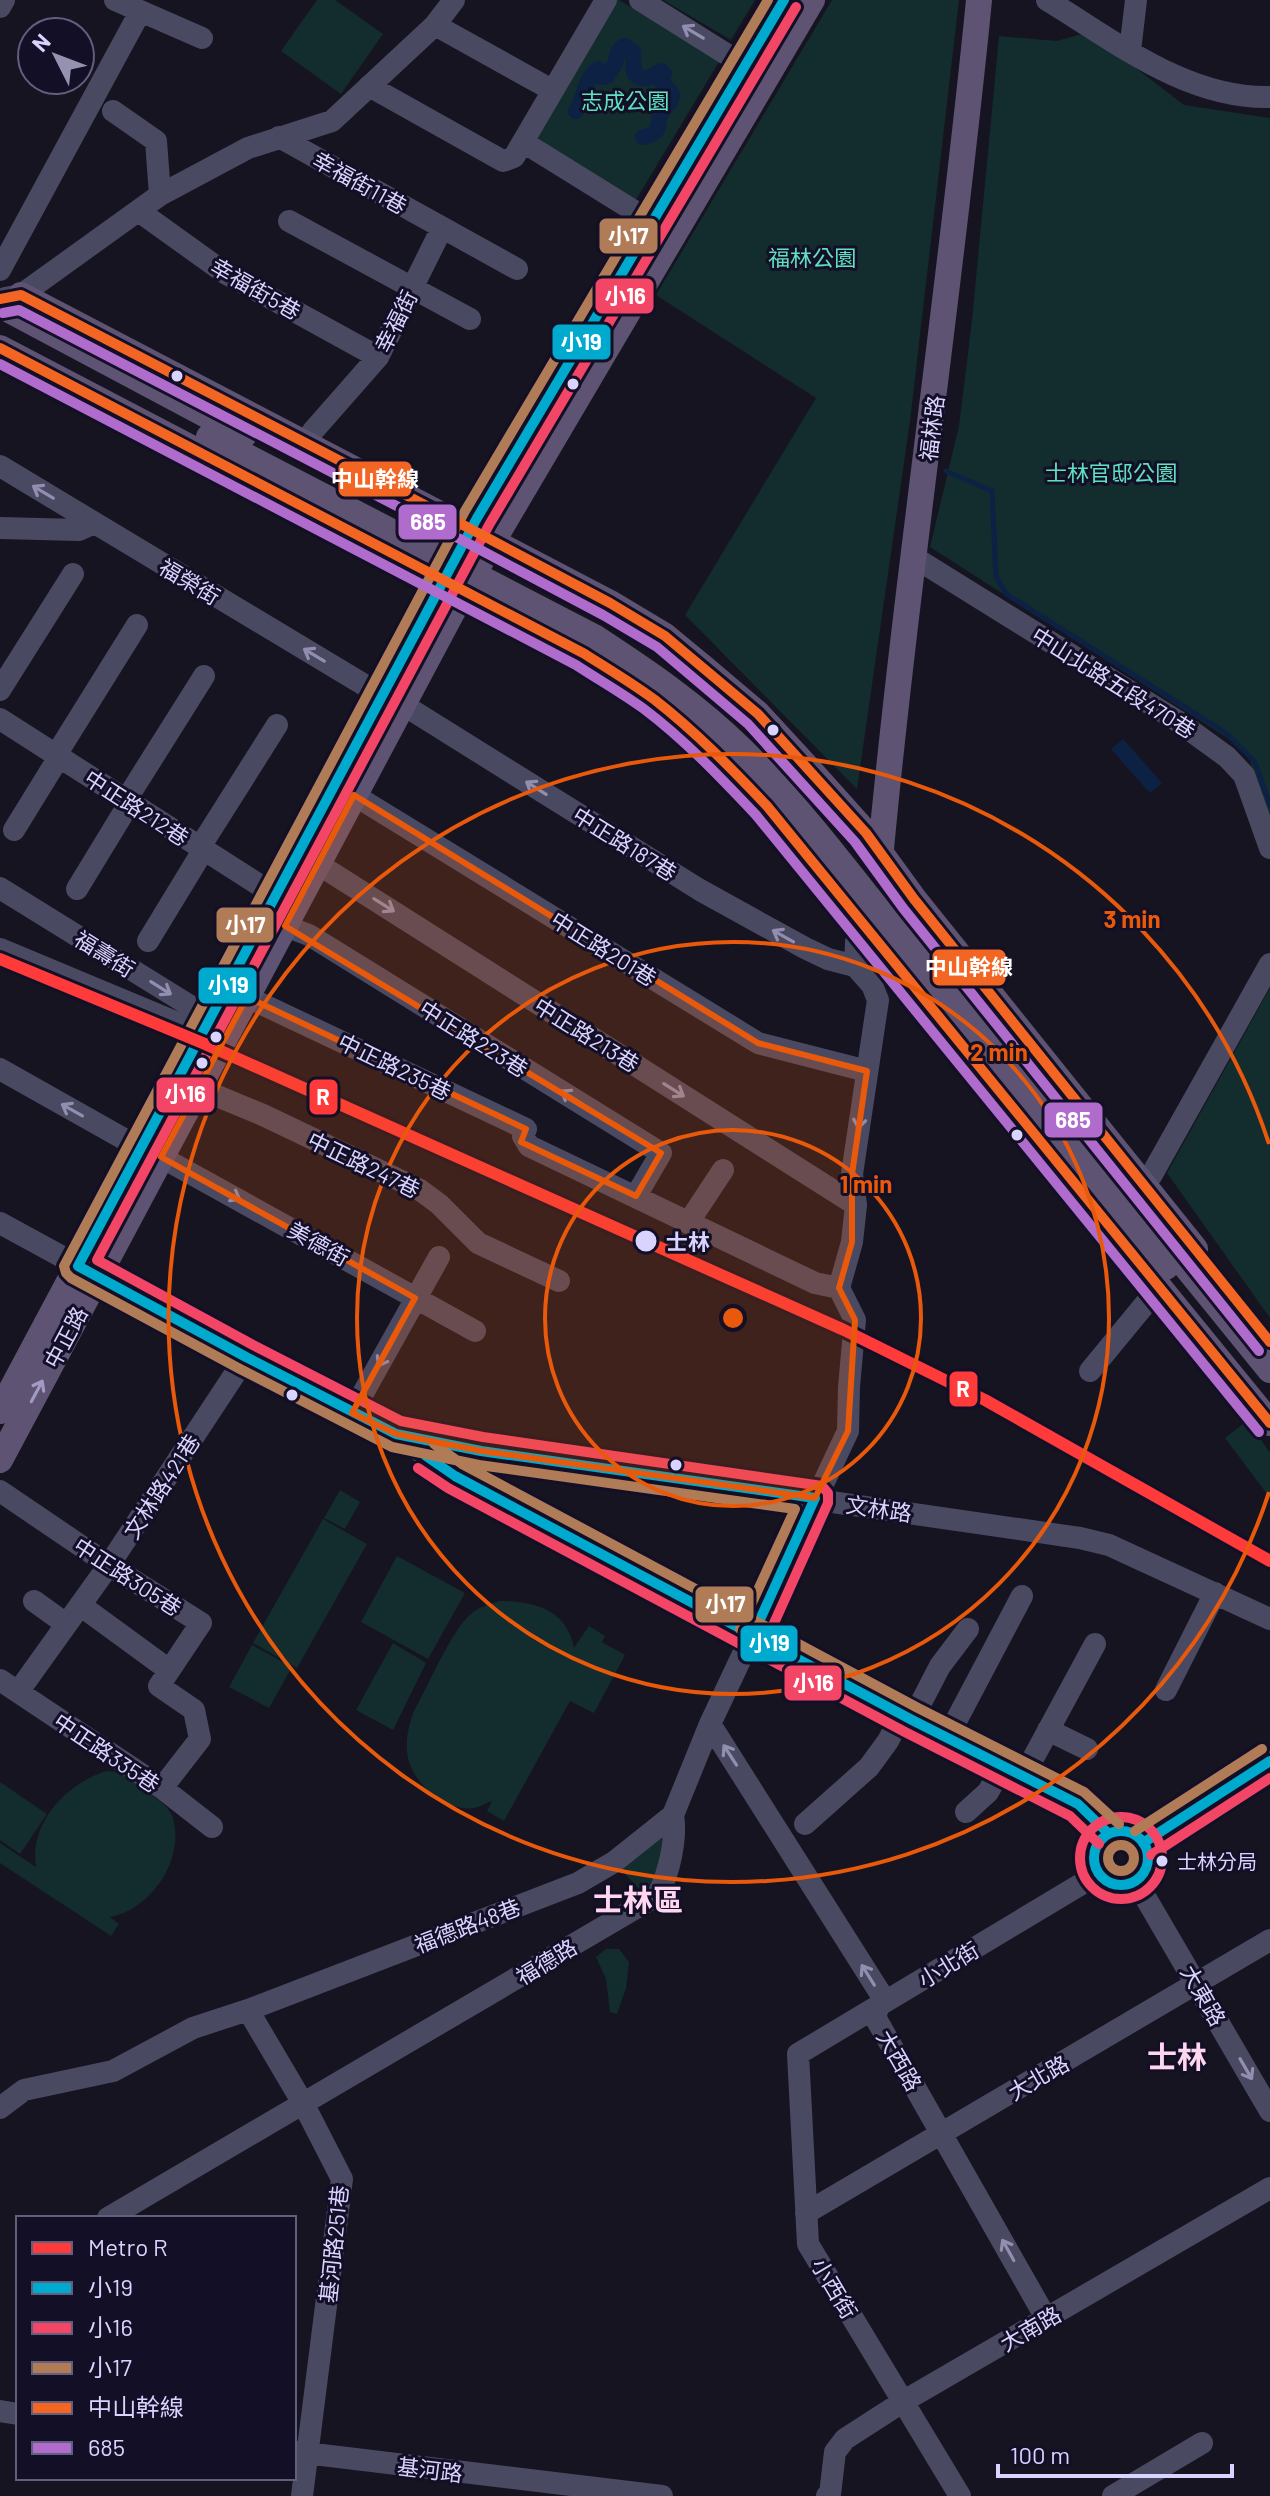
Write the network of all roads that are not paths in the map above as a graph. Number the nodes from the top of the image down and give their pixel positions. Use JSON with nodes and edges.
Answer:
{"nodes":[{"id":1,"x":4,"y":0,"type":"edge"},
{"id":2,"x":115,"y":0,"type":"edge"},
{"id":3,"x":454,"y":0,"type":"edge"},
{"id":4,"x":606,"y":0,"type":"edge"},
{"id":5,"x":640,"y":0,"type":"edge"},
{"id":6,"x":784,"y":0,"type":"edge"},
{"id":7,"x":812,"y":0,"type":"edge"},
{"id":8,"x":979,"y":0,"type":"edge"},
{"id":9,"x":1047,"y":0,"type":"edge"},
{"id":10,"x":1136,"y":0,"type":"edge"},
{"id":11,"x":0,"y":7,"type":"edge"},
{"id":12,"x":140,"y":12,"type":"junction"},
{"id":13,"x":435,"y":25,"type":"junction"},
{"id":14,"x":202,"y":38,"type":"dead end"},
{"id":15,"x":1130,"y":51,"type":"junction"},
{"id":16,"x":756,"y":72,"type":"junction"},
{"id":17,"x":369,"y":86,"type":"junction"},
{"id":18,"x":552,"y":90,"type":"junction"},
{"id":19,"x":1270,"y":97,"type":"edge"},
{"id":20,"x":113,"y":111,"type":"dead end"},
{"id":21,"x":279,"y":137,"type":"junction"},
{"id":22,"x":523,"y":142,"type":"junction"},
{"id":23,"x":160,"y":195,"type":"junction"},
{"id":24,"x":140,"y":212,"type":"junction"},
{"id":25,"x":289,"y":221,"type":"dead end"},
{"id":26,"x":652,"y":222,"type":"junction"},
{"id":27,"x":442,"y":228,"type":"junction"},
{"id":28,"x":517,"y":269,"type":"dead end"},
{"id":29,"x":0,"y":270,"type":"edge"},
{"id":30,"x":413,"y":286,"type":"junction"},
{"id":31,"x":5,"y":295,"type":"edge"},
{"id":32,"x":470,"y":319,"type":"dead end"},
{"id":33,"x":0,"y":329,"type":"edge"},
{"id":34,"x":0,"y":348,"type":"edge"},
{"id":35,"x":378,"y":357,"type":"junction"},
{"id":36,"x":305,"y":443,"type":"junction"},
{"id":37,"x":0,"y":466,"type":"edge"},
{"id":38,"x":94,"y":523,"type":"junction"},
{"id":39,"x":0,"y":528,"type":"edge"},
{"id":40,"x":912,"y":556,"type":"junction"},
{"id":41,"x":467,"y":561,"type":"junction"},
{"id":42,"x":73,"y":574,"type":"dead end"},
{"id":43,"x":137,"y":625,"type":"dead end"},
{"id":44,"x":204,"y":676,"type":"dead end"},
{"id":45,"x":0,"y":690,"type":"edge"},
{"id":46,"x":392,"y":700,"type":"junction"},
{"id":47,"x":0,"y":719,"type":"edge"},
{"id":48,"x":277,"y":725,"type":"dead end"},
{"id":49,"x":58,"y":756,"type":"junction"},
{"id":50,"x":354,"y":795,"type":"junction"},
{"id":51,"x":128,"y":801,"type":"junction"},
{"id":52,"x":14,"y":830,"type":"dead end"},
{"id":53,"x":202,"y":848,"type":"junction"},
{"id":54,"x":1270,"y":848,"type":"edge"},
{"id":55,"x":881,"y":855,"type":"junction"},
{"id":56,"x":318,"y":864,"type":"junction"},
{"id":57,"x":0,"y":888,"type":"edge"},
{"id":58,"x":77,"y":889,"type":"dead end"},
{"id":59,"x":275,"y":895,"type":"junction"},
{"id":60,"x":872,"y":905,"type":"junction"},
{"id":61,"x":285,"y":926,"type":"junction"},
{"id":62,"x":148,"y":941,"type":"dead end"},
{"id":63,"x":0,"y":949,"type":"edge"},
{"id":64,"x":1270,"y":964,"type":"edge"},
{"id":65,"x":855,"y":966,"type":"junction"},
{"id":66,"x":247,"y":997,"type":"junction"},
{"id":67,"x":210,"y":1016,"type":"junction"},
{"id":68,"x":182,"y":1025,"type":"dead end"},
{"id":69,"x":980,"y":1025,"type":"junction"},
{"id":70,"x":0,"y":1069,"type":"edge"},
{"id":71,"x":867,"y":1071,"type":"junction"},
{"id":72,"x":198,"y":1088,"type":"junction"},
{"id":73,"x":151,"y":1152,"type":"junction"},
{"id":74,"x":723,"y":1170,"type":"dead end"},
{"id":75,"x":1084,"y":1180,"type":"junction"},
{"id":76,"x":1143,"y":1186,"type":"junction"},
{"id":77,"x":636,"y":1196,"type":"junction"},
{"id":78,"x":856,"y":1205,"type":"junction"},
{"id":79,"x":0,"y":1223,"type":"edge"},
{"id":80,"x":688,"y":1223,"type":"junction"},
{"id":81,"x":439,"y":1257,"type":"dead end"},
{"id":82,"x":88,"y":1271,"type":"junction"},
{"id":83,"x":559,"y":1281,"type":"dead end"},
{"id":84,"x":1160,"y":1286,"type":"junction"},
{"id":85,"x":839,"y":1288,"type":"junction"},
{"id":86,"x":415,"y":1298,"type":"junction"},
{"id":87,"x":475,"y":1331,"type":"dead end"},
{"id":88,"x":1270,"y":1342,"type":"edge"},
{"id":89,"x":246,"y":1357,"type":"junction"},
{"id":90,"x":1270,"y":1370,"type":"edge"},
{"id":91,"x":1090,"y":1371,"type":"dead end"},
{"id":92,"x":1270,"y":1395,"type":"edge"},
{"id":93,"x":0,"y":1411,"type":"edge"},
{"id":94,"x":352,"y":1413,"type":"junction"},
{"id":95,"x":1270,"y":1423,"type":"edge"},
{"id":96,"x":396,"y":1434,"type":"junction"},
{"id":97,"x":0,"y":1460,"type":"edge"},
{"id":98,"x":0,"y":1491,"type":"edge"},
{"id":99,"x":815,"y":1498,"type":"junction"},
{"id":100,"x":109,"y":1565,"type":"junction"},
{"id":101,"x":1215,"y":1593,"type":"junction"},
{"id":102,"x":1022,"y":1596,"type":"dead end"},
{"id":103,"x":34,"y":1601,"type":"dead end"},
{"id":104,"x":80,"y":1605,"type":"junction"},
{"id":105,"x":1270,"y":1619,"type":"edge"},
{"id":106,"x":66,"y":1624,"type":"junction"},
{"id":107,"x":968,"y":1629,"type":"dead end"},
{"id":108,"x":753,"y":1635,"type":"junction"},
{"id":109,"x":1095,"y":1644,"type":"dead end"},
{"id":110,"x":169,"y":1670,"type":"junction"},
{"id":111,"x":9,"y":1686,"type":"edge"},
{"id":112,"x":1166,"y":1690,"type":"dead end"},
{"id":113,"x":907,"y":1717,"type":"junction"},
{"id":114,"x":710,"y":1724,"type":"junction"},
{"id":115,"x":1048,"y":1730,"type":"junction"},
{"id":116,"x":947,"y":1738,"type":"junction"},
{"id":117,"x":1087,"y":1749,"type":"dead end"},
{"id":118,"x":1270,"y":1761,"type":"edge"},
{"id":119,"x":1013,"y":1771,"type":"junction"},
{"id":120,"x":162,"y":1788,"type":"junction"},
{"id":121,"x":966,"y":1812,"type":"dead end"},
{"id":122,"x":673,"y":1815,"type":"junction"},
{"id":123,"x":212,"y":1827,"type":"dead end"},
{"id":124,"x":794,"y":1833,"type":"junction"},
{"id":125,"x":1109,"y":1834,"type":"junction"},
{"id":126,"x":1143,"y":1843,"type":"junction"},
{"id":127,"x":1098,"y":1874,"type":"junction"},
{"id":128,"x":1133,"y":1883,"type":"junction"},
{"id":129,"x":1270,"y":1940,"type":"edge"},
{"id":130,"x":1197,"y":1983,"type":"junction"},
{"id":131,"x":878,"y":2007,"type":"junction"},
{"id":132,"x":248,"y":2010,"type":"junction"},
{"id":133,"x":798,"y":2054,"type":"joint"},
{"id":134,"x":304,"y":2105,"type":"junction"},
{"id":135,"x":0,"y":2108,"type":"edge"},
{"id":136,"x":1270,"y":2111,"type":"edge"},
{"id":137,"x":942,"y":2133,"type":"junction"},
{"id":138,"x":1270,"y":2188,"type":"edge"},
{"id":139,"x":806,"y":2213,"type":"junction"},
{"id":140,"x":111,"y":2216,"type":"edge"},
{"id":141,"x":1046,"y":2318,"type":"junction"},
{"id":142,"x":904,"y":2401,"type":"junction"},
{"id":143,"x":1202,"y":2443,"type":"dead end"},
{"id":144,"x":302,"y":2453,"type":"edge"},
{"id":145,"x":611,"y":2493,"type":"edge"},
{"id":146,"x":302,"y":2496,"type":"edge"},
{"id":147,"x":662,"y":2496,"type":"edge"},
{"id":148,"x":827,"y":2496,"type":"edge"},
{"id":149,"x":960,"y":2496,"type":"edge"},
{"id":150,"x":1113,"y":2496,"type":"edge"}],
"edges":[{"from":1,"to":11,"type":"street"},
{"from":2,"to":12,"type":"street"},
{"from":3,"to":13,"type":"street"},
{"from":4,"to":18,"type":"street"},
{"from":16,"to":5,"type":"street","one_way":true},
{"from":6,"to":16,"type":"main road","name":"中正路"},
{"from":7,"to":16,"type":"main road","name":"中正路"},
{"from":8,"to":40,"type":"main road","name":"福林路"},
{"from":9,"to":15,"type":"street"},
{"from":10,"to":15,"type":"street"},
{"from":12,"to":14,"type":"street"},
{"from":12,"to":29,"type":"street"},
{"from":13,"to":17,"type":"street"},
{"from":13,"to":18,"type":"street"},
{"from":15,"to":19,"type":"street"},
{"from":16,"to":26,"type":"main road","name":"中正路"},
{"from":16,"to":41,"type":"main road","name":"中正路"},
{"from":17,"to":21,"type":"street"},
{"from":17,"to":22,"type":"street"},
{"from":18,"to":22,"type":"street"},
{"from":20,"to":23,"type":"street"},
{"from":21,"to":23,"type":"street"},
{"from":21,"to":27,"type":"street","name":"幸福街11巷"},
{"from":22,"to":26,"type":"street"},
{"from":23,"to":24,"type":"street"},
{"from":24,"to":31,"type":"street"},
{"from":24,"to":35,"type":"street","name":"幸福街5巷"},
{"from":25,"to":30,"type":"street"},
{"from":26,"to":41,"type":"main road","name":"中正路"},
{"from":27,"to":28,"type":"street","name":"幸福街11巷"},
{"from":27,"to":30,"type":"street","name":"幸福街"},
{"from":30,"to":32,"type":"street"},
{"from":30,"to":35,"type":"street","name":"幸福街"},
{"from":31,"to":36,"type":"main road"},
{"from":31,"to":41,"type":"main road"},
{"from":33,"to":41,"type":"main road"},
{"from":34,"to":41,"type":"main road"},
{"from":35,"to":36,"type":"street","name":"幸福街"},
{"from":36,"to":41,"type":"main road"},
{"from":38,"to":37,"type":"street","name":"福榮街","one_way":true},
{"from":38,"to":39,"type":"street"},
{"from":46,"to":38,"type":"street","name":"福榮街","one_way":true},
{"from":40,"to":54,"type":"street","name":"中山北路五段470巷"},
{"from":40,"to":55,"type":"main road","name":"福林路"},
{"from":41,"to":46,"type":"main road","name":"中正路"},
{"from":41,"to":55,"type":"main road"},
{"from":41,"to":60,"type":"main road"},
{"from":42,"to":45,"type":"street"},
{"from":43,"to":49,"type":"street"},
{"from":44,"to":51,"type":"street"},
{"from":46,"to":50,"type":"main road","name":"中正路"},
{"from":46,"to":59,"type":"main road","name":"中正路"},
{"from":65,"to":46,"type":"street","name":"中正路187巷","one_way":true},
{"from":47,"to":49,"type":"street","name":"中正路212巷"},
{"from":48,"to":53,"type":"street"},
{"from":49,"to":51,"type":"street","name":"中正路212巷"},
{"from":49,"to":52,"type":"street"},
{"from":50,"to":56,"type":"main road","name":"中正路"},
{"from":50,"to":71,"type":"street","name":"中正路201巷"},
{"from":51,"to":53,"type":"street","name":"中正路212巷"},
{"from":51,"to":58,"type":"street"},
{"from":53,"to":59,"type":"street","name":"中正路212巷"},
{"from":53,"to":62,"type":"street"},
{"from":55,"to":60,"type":"main road"},
{"from":55,"to":69,"type":"main road"},
{"from":56,"to":61,"type":"main road","name":"中正路"},
{"from":56,"to":78,"type":"street","name":"中正路213巷","one_way":true},
{"from":57,"to":67,"type":"street","name":"福壽街","one_way":true},
{"from":59,"to":67,"type":"main road","name":"中正路"},
{"from":60,"to":65,"type":"street"},
{"from":60,"to":69,"type":"main road"},
{"from":61,"to":66,"type":"main road","name":"中正路"},
{"from":77,"to":61,"type":"street","name":"中正路223巷","one_way":true},
{"from":63,"to":68,"type":"street"},
{"from":64,"to":76,"type":"street"},
{"from":65,"to":71,"type":"street"},
{"from":66,"to":72,"type":"main road","name":"中正路"},
{"from":66,"to":77,"type":"street","name":"中正路235巷"},
{"from":67,"to":73,"type":"main road","name":"中正路"},
{"from":69,"to":75,"type":"main road"},
{"from":69,"to":76,"type":"main road"},
{"from":69,"to":90,"type":"main road"},
{"from":73,"to":70,"type":"street","name":"美德街","one_way":true},
{"from":71,"to":78,"type":"street","one_way":true},
{"from":72,"to":73,"type":"main road","name":"中正路"},
{"from":72,"to":83,"type":"street","name":"中正路247巷"},
{"from":73,"to":82,"type":"main road","name":"中正路"},
{"from":73,"to":86,"type":"street","name":"美德街","one_way":true},
{"from":74,"to":80,"type":"street"},
{"from":75,"to":84,"type":"main road"},
{"from":75,"to":92,"type":"main road"},
{"from":76,"to":88,"type":"main road"},
{"from":77,"to":80,"type":"street"},
{"from":78,"to":85,"type":"street"},
{"from":79,"to":82,"type":"street","name":"文林路"},
{"from":80,"to":85,"type":"street"},
{"from":81,"to":86,"type":"street"},
{"from":82,"to":89,"type":"street","name":"文林路"},
{"from":82,"to":93,"type":"main road","name":"中正路"},
{"from":97,"to":82,"type":"main road","name":"中正路","one_way":true},
{"from":84,"to":91,"type":"street"},
{"from":84,"to":95,"type":"main road"},
{"from":85,"to":99,"type":"street","name":"福德路"},
{"from":86,"to":87,"type":"street","name":"美德街"},
{"from":86,"to":94,"type":"street","one_way":true},
{"from":89,"to":94,"type":"street","name":"文林路"},
{"from":89,"to":100,"type":"street","name":"文林路421巷"},
{"from":94,"to":96,"type":"street","name":"文林路"},
{"from":96,"to":99,"type":"street","name":"文林路"},
{"from":96,"to":108,"type":"street"},
{"from":98,"to":100,"type":"street","name":"中正路305巷"},
{"from":99,"to":101,"type":"street","name":"文林路"},
{"from":99,"to":108,"type":"street","name":"福德路"},
{"from":100,"to":104,"type":"street","name":"文林路421巷"},
{"from":100,"to":110,"type":"street","name":"中正路305巷"},
{"from":101,"to":105,"type":"street","name":"文林路"},
{"from":101,"to":112,"type":"street"},
{"from":102,"to":116,"type":"street"},
{"from":103,"to":106,"type":"street"},
{"from":104,"to":106,"type":"street","name":"文林路421巷"},
{"from":104,"to":110,"type":"street"},
{"from":106,"to":111,"type":"street","name":"文林路421巷"},
{"from":107,"to":113,"type":"street"},
{"from":108,"to":113,"type":"street"},
{"from":108,"to":114,"type":"street","name":"福德路"},
{"from":109,"to":115,"type":"street"},
{"from":110,"to":120,"type":"street"},
{"from":111,"to":120,"type":"street","name":"中正路335巷"},
{"from":113,"to":116,"type":"street"},
{"from":113,"to":124,"type":"street"},
{"from":114,"to":122,"type":"street","name":"福德路"},
{"from":124,"to":114,"type":"street","name":"大西路","one_way":true},
{"from":115,"to":117,"type":"street"},
{"from":115,"to":119,"type":"street"},
{"from":116,"to":119,"type":"street"},
{"from":118,"to":126,"type":"street"},
{"from":119,"to":121,"type":"street"},
{"from":119,"to":125,"type":"street"},
{"from":120,"to":123,"type":"street","name":"中正路335巷"},
{"from":122,"to":132,"type":"street","name":"福德路48巷"},
{"from":122,"to":134,"type":"street","name":"福德路"},
{"from":131,"to":124,"type":"street","name":"大西路","one_way":true},
{"from":125,"to":126,"type":"street"},
{"from":125,"to":127,"type":"street"},
{"from":126,"to":128,"type":"street"},
{"from":127,"to":128,"type":"street"},
{"from":127,"to":131,"type":"street","name":"小北街"},
{"from":128,"to":130,"type":"street","name":"大東路"},
{"from":129,"to":130,"type":"street","name":"大北路"},
{"from":130,"to":136,"type":"street","name":"大東路","one_way":true},
{"from":130,"to":137,"type":"street","name":"大北路"},
{"from":131,"to":133,"type":"street","name":"小北街"},
{"from":131,"to":137,"type":"street","name":"大西路"},
{"from":132,"to":134,"type":"street","name":"基河路251巷"},
{"from":132,"to":135,"type":"street"},
{"from":133,"to":139,"type":"street","name":"小西街"},
{"from":134,"to":140,"type":"street","name":"福德路"},
{"from":134,"to":144,"type":"street","name":"基河路251巷"},
{"from":137,"to":139,"type":"street","name":"大北路"},
{"from":141,"to":137,"type":"street","name":"大西路","one_way":true},
{"from":138,"to":141,"type":"street","name":"大南路"},
{"from":139,"to":142,"type":"street","name":"小西街"},
{"from":141,"to":142,"type":"street","name":"大南路"},
{"from":142,"to":148,"type":"street","name":"大南路"},
{"from":142,"to":149,"type":"street","name":"小西街"},
{"from":143,"to":150,"type":"street"},
{"from":144,"to":145,"type":"street","name":"基河路"},
{"from":144,"to":146,"type":"street","name":"基河路251巷"},
{"from":145,"to":147,"type":"street","name":"基河路"}]}
